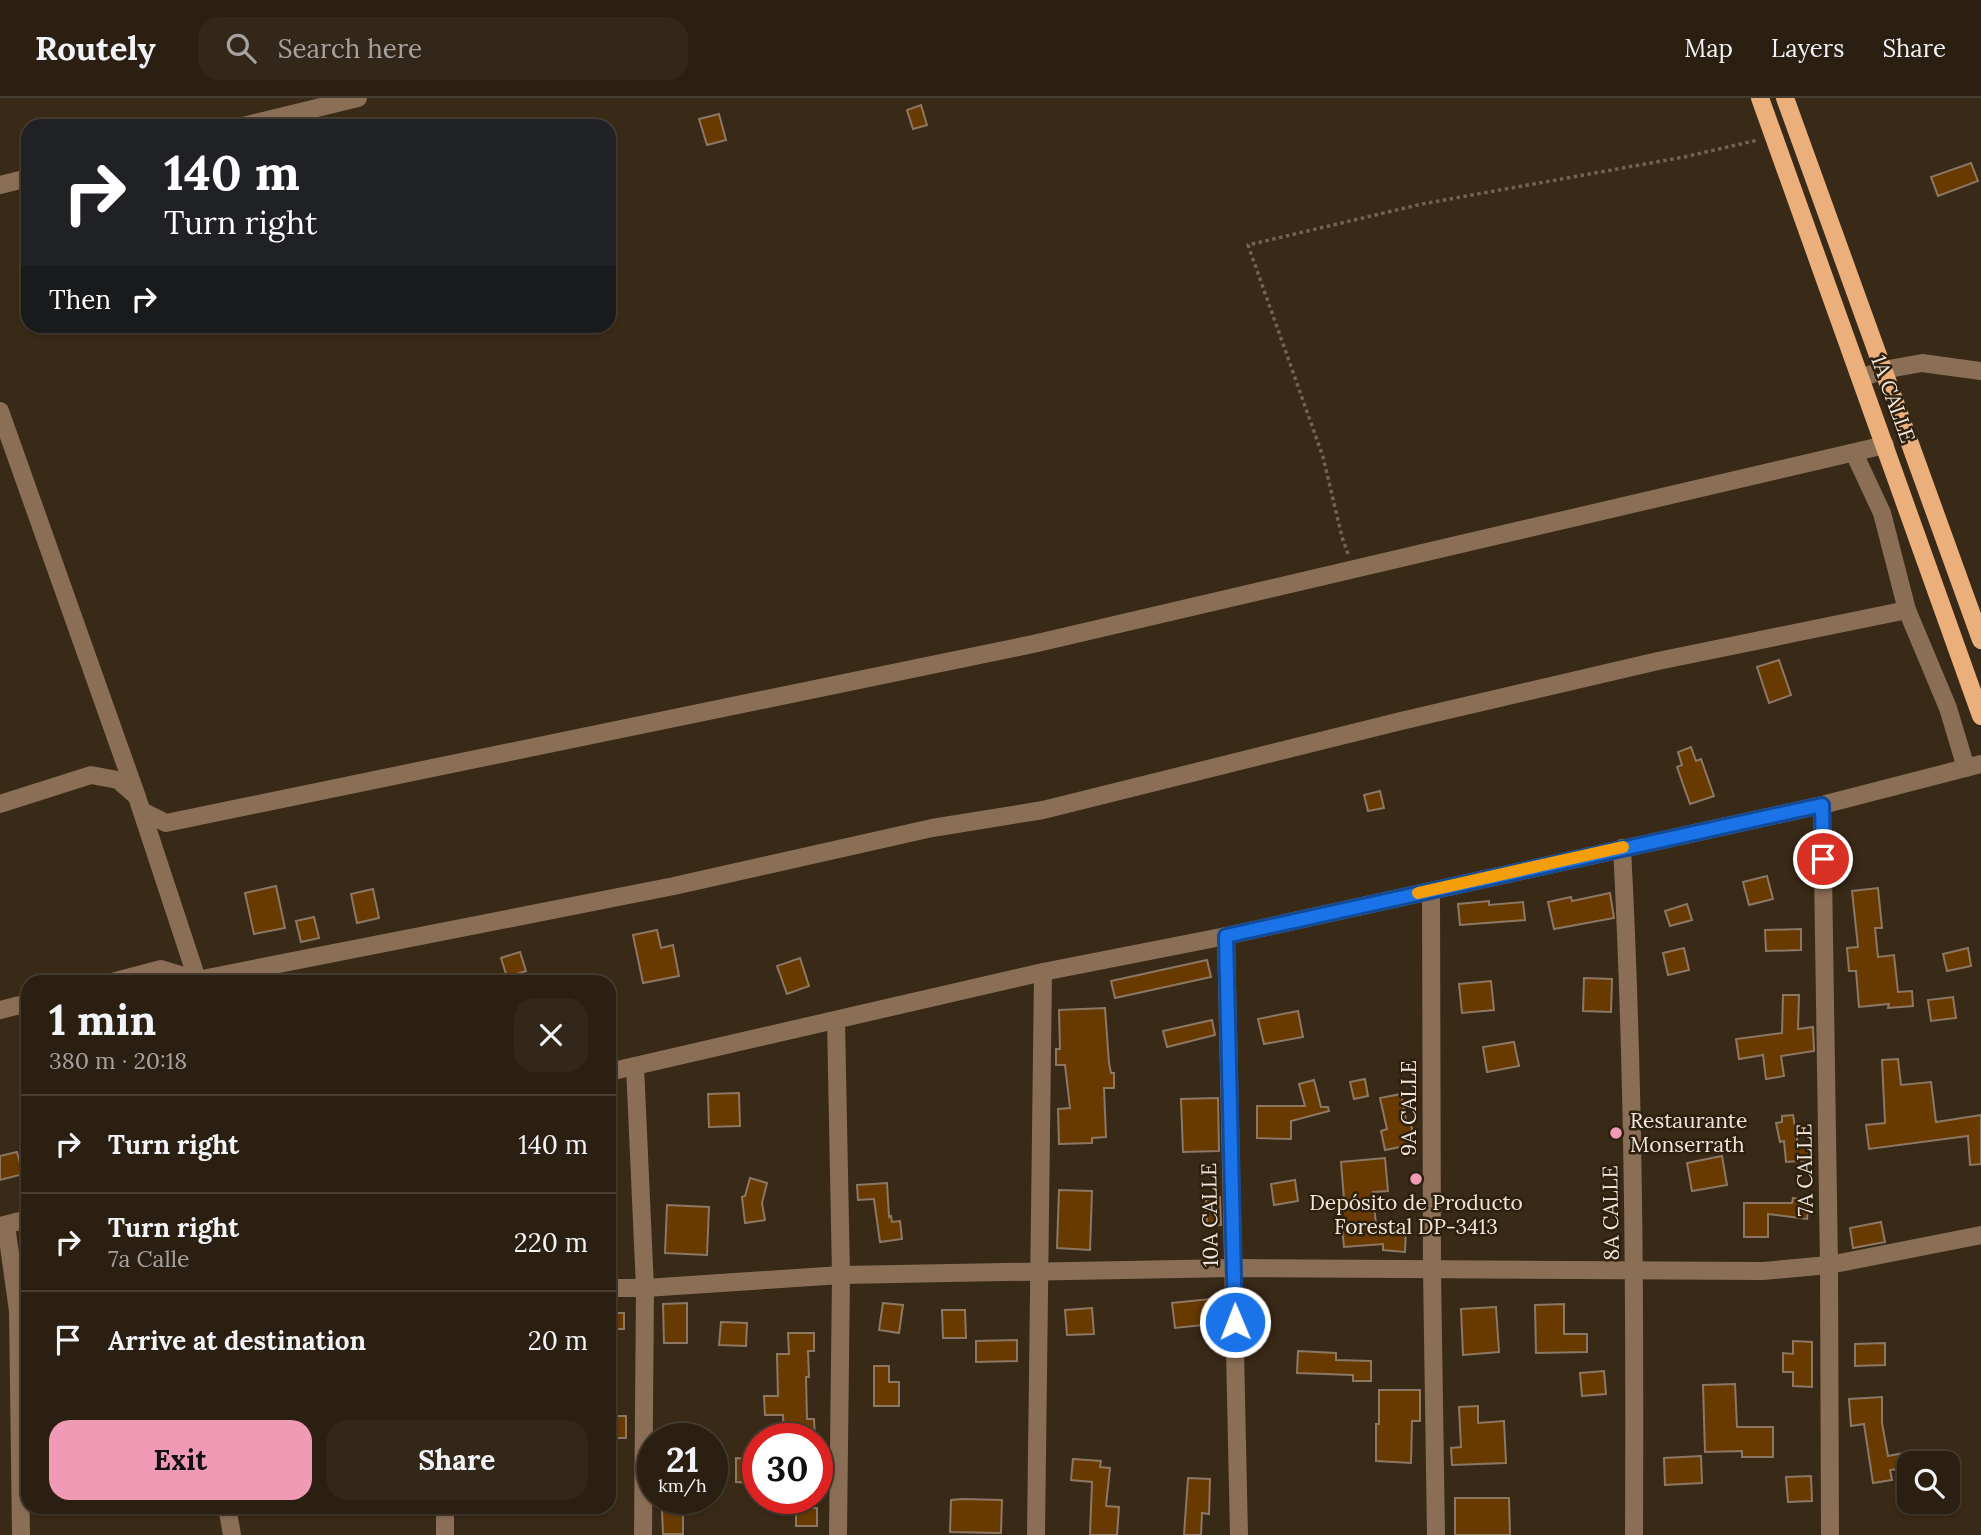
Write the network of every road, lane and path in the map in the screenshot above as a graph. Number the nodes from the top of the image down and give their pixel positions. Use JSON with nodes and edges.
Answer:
{"nodes":[{"id":1,"x":358,"y":98,"type":"edge"},
{"id":2,"x":1760,"y":98,"type":"edge"},
{"id":3,"x":1785,"y":98,"type":"edge"},
{"id":4,"x":272,"y":119,"type":"edge"},
{"id":5,"x":1774,"y":137,"type":"junction"},
{"id":6,"x":21,"y":180,"type":"edge"},
{"id":7,"x":0,"y":185,"type":"edge"},
{"id":8,"x":1883,"y":370,"type":"junction"},
{"id":9,"x":1981,"y":371,"type":"edge"},
{"id":10,"x":1861,"y":378,"type":"junction"},
{"id":11,"x":0,"y":411,"type":"edge"},
{"id":12,"x":1885,"y":445,"type":"junction"},
{"id":13,"x":1854,"y":453,"type":"junction"},
{"id":14,"x":1354,"y":569,"type":"junction"},
{"id":15,"x":1907,"y":610,"type":"junction"},
{"id":16,"x":1981,"y":640,"type":"edge"},
{"id":17,"x":1981,"y":716,"type":"edge"},
{"id":18,"x":1973,"y":766,"type":"edge"},
{"id":19,"x":0,"y":804,"type":"edge"},
{"id":20,"x":139,"y":804,"type":"junction"},
{"id":21,"x":1822,"y":805,"type":"junction"},
{"id":22,"x":1622,"y":848,"type":"junction"},
{"id":23,"x":1431,"y":891,"type":"junction"},
{"id":24,"x":1226,"y":936,"type":"junction"},
{"id":25,"x":1043,"y":972,"type":"junction"},
{"id":26,"x":138,"y":975,"type":"edge"},
{"id":27,"x":180,"y":975,"type":"edge"},
{"id":28,"x":196,"y":975,"type":"edge"},
{"id":29,"x":228,"y":975,"type":"edge"},
{"id":30,"x":21,"y":1005,"type":"edge"},
{"id":31,"x":0,"y":1010,"type":"edge"},
{"id":32,"x":836,"y":1020,"type":"junction"},
{"id":33,"x":635,"y":1066,"type":"junction"},
{"id":34,"x":616,"y":1070,"type":"edge"},
{"id":35,"x":21,"y":1221,"type":"edge"},
{"id":36,"x":3,"y":1226,"type":"edge"},
{"id":37,"x":1981,"y":1235,"type":"edge"},
{"id":38,"x":1829,"y":1265,"type":"junction"},
{"id":39,"x":1234,"y":1268,"type":"junction"},
{"id":40,"x":1635,"y":1269,"type":"junction"},
{"id":41,"x":1432,"y":1271,"type":"junction"},
{"id":42,"x":1038,"y":1274,"type":"junction"},
{"id":43,"x":841,"y":1275,"type":"junction"},
{"id":44,"x":616,"y":1288,"type":"edge"},
{"id":45,"x":645,"y":1288,"type":"junction"},
{"id":46,"x":228,"y":1514,"type":"edge"},
{"id":47,"x":445,"y":1514,"type":"edge"},
{"id":48,"x":21,"y":1535,"type":"edge"},
{"id":49,"x":232,"y":1535,"type":"edge"},
{"id":50,"x":445,"y":1535,"type":"edge"},
{"id":51,"x":643,"y":1535,"type":"edge"},
{"id":52,"x":838,"y":1535,"type":"edge"},
{"id":53,"x":1036,"y":1535,"type":"edge"},
{"id":54,"x":1239,"y":1535,"type":"edge"},
{"id":55,"x":1436,"y":1535,"type":"edge"},
{"id":56,"x":1634,"y":1535,"type":"edge"},
{"id":57,"x":1830,"y":1535,"type":"edge"}],
"edges":[{"from":1,"to":4,"type":"street"},
{"from":2,"to":5,"type":"main road","name":"1A CALLE"},
{"from":3,"to":8,"type":"main road","name":"1A CALLE"},
{"from":5,"to":10,"type":"main road","name":"1A CALLE"},
{"from":5,"to":14,"type":"path"},
{"from":6,"to":7,"type":"street"},
{"from":8,"to":9,"type":"street"},
{"from":8,"to":10,"type":"street"},
{"from":8,"to":16,"type":"main road","name":"1A CALLE"},
{"from":10,"to":12,"type":"main road","name":"1A CALLE"},
{"from":11,"to":20,"type":"street"},
{"from":12,"to":13,"type":"street"},
{"from":12,"to":17,"type":"main road","name":"1A CALLE"},
{"from":13,"to":14,"type":"street"},
{"from":13,"to":15,"type":"street"},
{"from":14,"to":20,"type":"street"},
{"from":15,"to":18,"type":"street"},
{"from":15,"to":29,"type":"street"},
{"from":18,"to":21,"type":"street"},
{"from":19,"to":20,"type":"street"},
{"from":20,"to":28,"type":"street"},
{"from":21,"to":22,"type":"street"},
{"from":21,"to":38,"type":"street","name":"7A CALLE"},
{"from":22,"to":23,"type":"street"},
{"from":22,"to":40,"type":"street","name":"8A CALLE"},
{"from":23,"to":24,"type":"street"},
{"from":23,"to":41,"type":"street","name":"9A CALLE"},
{"from":24,"to":25,"type":"street"},
{"from":24,"to":39,"type":"street","name":"10A CALLE"},
{"from":25,"to":32,"type":"street"},
{"from":25,"to":42,"type":"street"},
{"from":26,"to":27,"type":"street"},
{"from":30,"to":31,"type":"street"},
{"from":32,"to":33,"type":"street"},
{"from":32,"to":43,"type":"street"},
{"from":33,"to":34,"type":"street"},
{"from":33,"to":45,"type":"street"},
{"from":35,"to":36,"type":"street"},
{"from":36,"to":48,"type":"street"},
{"from":37,"to":38,"type":"street"},
{"from":38,"to":40,"type":"street"},
{"from":38,"to":57,"type":"street","name":"7A CALLE"},
{"from":39,"to":41,"type":"street"},
{"from":39,"to":42,"type":"street"},
{"from":39,"to":54,"type":"street","name":"10A CALLE"},
{"from":40,"to":41,"type":"street"},
{"from":40,"to":56,"type":"street","name":"8A CALLE"},
{"from":41,"to":55,"type":"street","name":"9A CALLE"},
{"from":42,"to":43,"type":"street"},
{"from":42,"to":53,"type":"street"},
{"from":43,"to":45,"type":"street"},
{"from":43,"to":52,"type":"street"},
{"from":44,"to":45,"type":"street"},
{"from":45,"to":51,"type":"street"},
{"from":46,"to":49,"type":"street"},
{"from":47,"to":50,"type":"street"}]}
